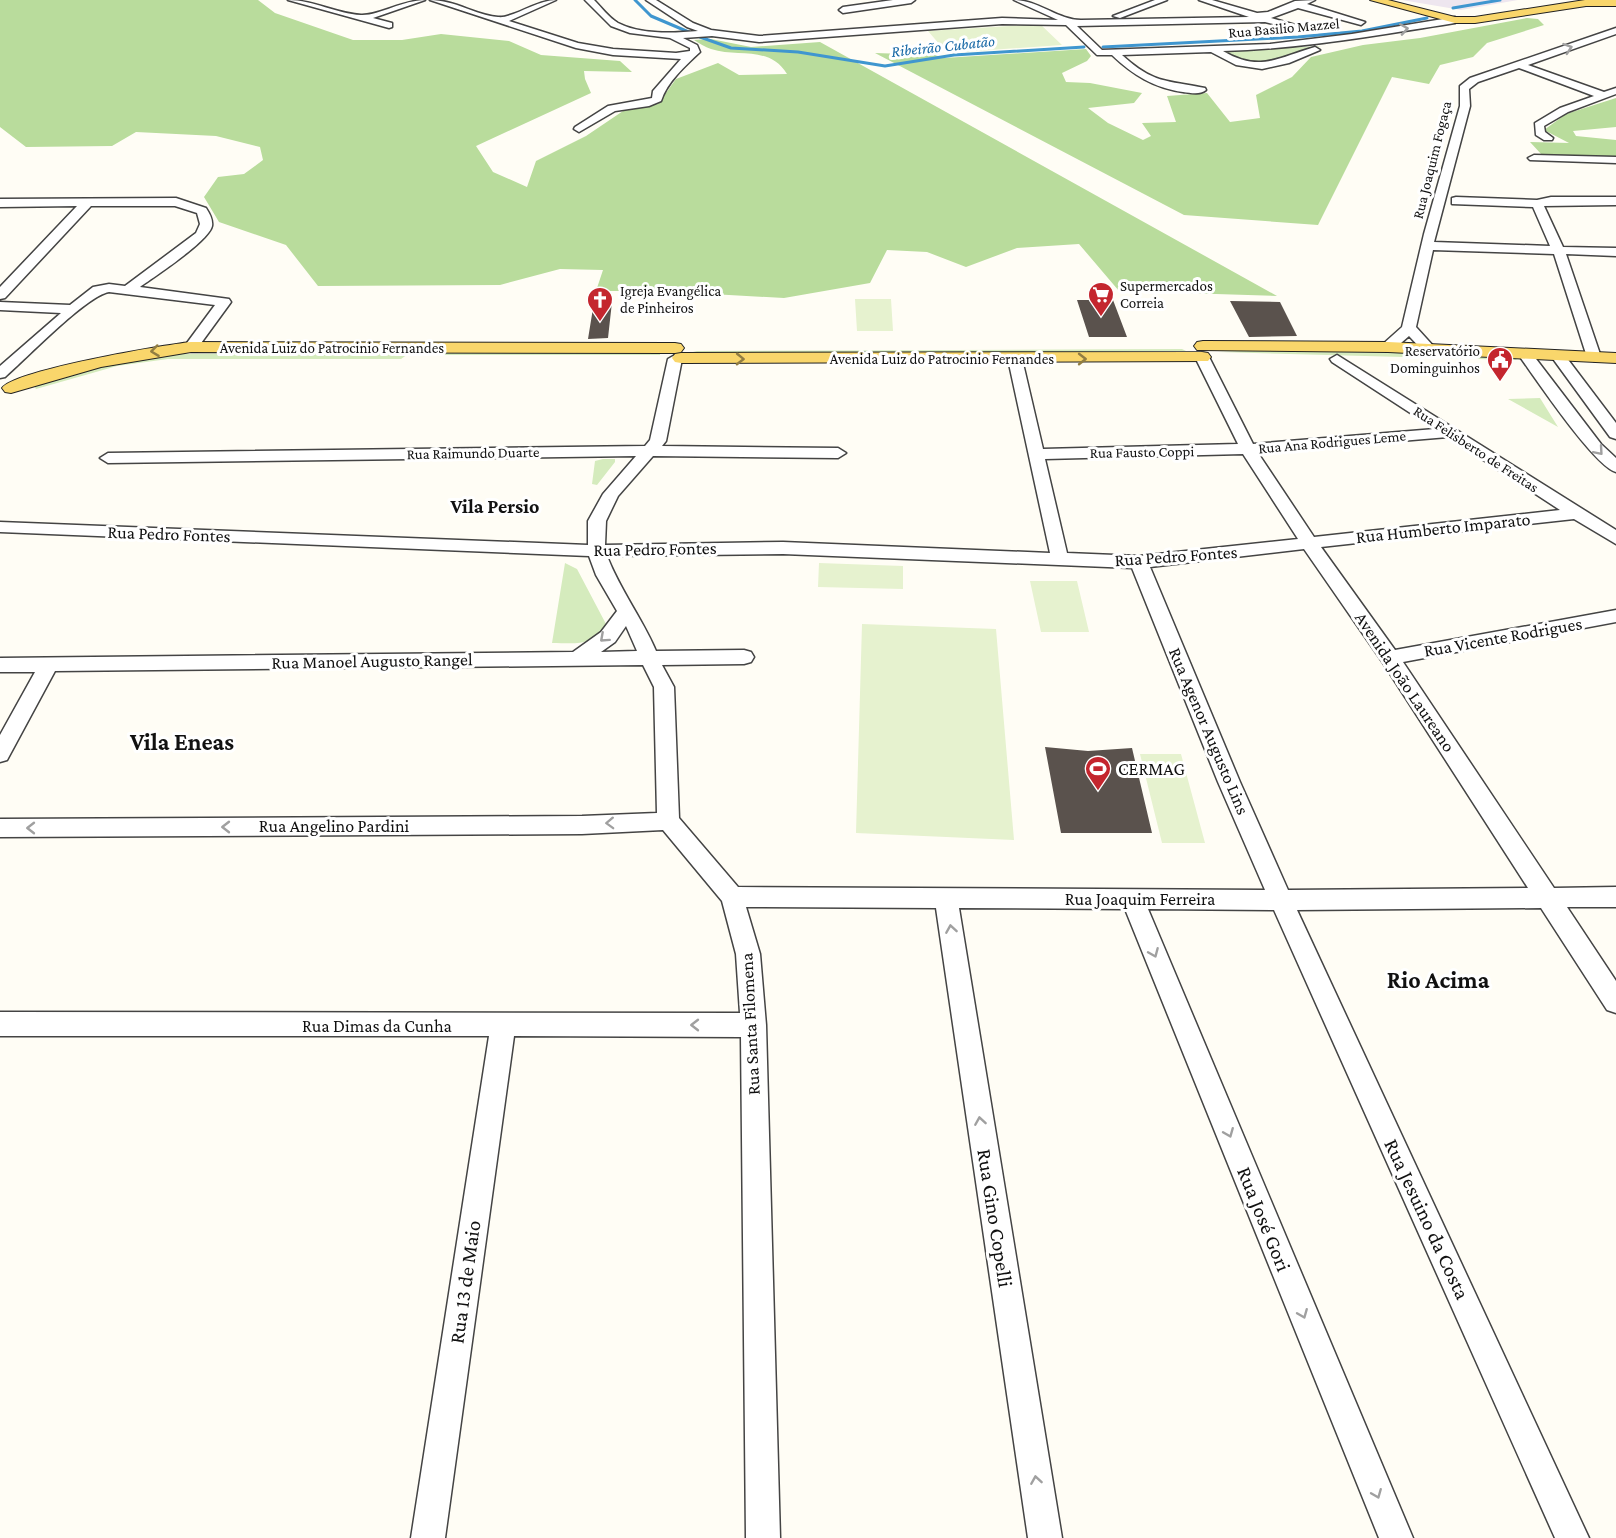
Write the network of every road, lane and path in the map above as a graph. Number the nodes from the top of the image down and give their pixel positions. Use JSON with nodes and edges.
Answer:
{"nodes":[{"id":1,"x":292,"y":0,"type":"edge"},
{"id":2,"x":421,"y":0,"type":"edge"},
{"id":3,"x":434,"y":0,"type":"edge"},
{"id":4,"x":552,"y":0,"type":"edge"},
{"id":5,"x":589,"y":0,"type":"edge"},
{"id":6,"x":650,"y":0,"type":"edge"},
{"id":7,"x":911,"y":0,"type":"edge"},
{"id":8,"x":1018,"y":0,"type":"edge"},
{"id":9,"x":1163,"y":0,"type":"edge"},
{"id":10,"x":1203,"y":0,"type":"edge"},
{"id":11,"x":1281,"y":0,"type":"edge"},
{"id":12,"x":1311,"y":0,"type":"edge"},
{"id":13,"x":1375,"y":0,"type":"edge"},
{"id":14,"x":1388,"y":0,"type":"edge"},
{"id":15,"x":1555,"y":0,"type":"edge"},
{"id":16,"x":1057,"y":3,"type":"dead end"},
{"id":17,"x":1616,"y":3,"type":"edge"},
{"id":18,"x":1299,"y":5,"type":"junction"},
{"id":19,"x":1040,"y":8,"type":"junction"},
{"id":20,"x":843,"y":10,"type":"dead end"},
{"id":21,"x":1482,"y":12,"type":"junction"},
{"id":22,"x":1439,"y":13,"type":"junction"},
{"id":23,"x":1455,"y":16,"type":"junction"},
{"id":24,"x":1263,"y":17,"type":"junction"},
{"id":25,"x":1493,"y":17,"type":"junction"},
{"id":26,"x":364,"y":18,"type":"junction"},
{"id":27,"x":500,"y":21,"type":"junction"},
{"id":28,"x":1116,"y":21,"type":"junction"},
{"id":29,"x":1068,"y":22,"type":"junction"},
{"id":30,"x":1361,"y":22,"type":"dead end"},
{"id":31,"x":389,"y":25,"type":"dead end"},
{"id":32,"x":1303,"y":30,"type":"dead end"},
{"id":33,"x":1616,"y":31,"type":"edge"},
{"id":34,"x":712,"y":33,"type":"junction"},
{"id":35,"x":672,"y":36,"type":"junction"},
{"id":36,"x":1352,"y":38,"type":"junction"},
{"id":37,"x":1211,"y":48,"type":"junction"},
{"id":38,"x":1114,"y":52,"type":"junction"},
{"id":39,"x":688,"y":56,"type":"junction"},
{"id":40,"x":1520,"y":65,"type":"junction"},
{"id":41,"x":1201,"y":90,"type":"dead end"},
{"id":42,"x":1616,"y":91,"type":"edge"},
{"id":43,"x":1605,"y":96,"type":"junction"},
{"id":44,"x":579,"y":129,"type":"dead end"},
{"id":45,"x":1548,"y":138,"type":"dead end"},
{"id":46,"x":1534,"y":158,"type":"dead end"},
{"id":47,"x":1616,"y":160,"type":"edge"},
{"id":48,"x":1456,"y":201,"type":"dead end"},
{"id":49,"x":1616,"y":201,"type":"edge"},
{"id":50,"x":88,"y":202,"type":"junction"},
{"id":51,"x":0,"y":203,"type":"edge"},
{"id":52,"x":1537,"y":204,"type":"junction"},
{"id":53,"x":1428,"y":246,"type":"junction"},
{"id":54,"x":1559,"y":251,"type":"junction"},
{"id":55,"x":1616,"y":252,"type":"edge"},
{"id":56,"x":128,"y":290,"type":"junction"},
{"id":57,"x":0,"y":295,"type":"edge"},
{"id":58,"x":0,"y":306,"type":"edge"},
{"id":59,"x":73,"y":309,"type":"junction"},
{"id":60,"x":1409,"y":328,"type":"junction"},
{"id":61,"x":191,"y":347,"type":"junction"},
{"id":62,"x":1388,"y":347,"type":"junction"},
{"id":63,"x":1430,"y":349,"type":"junction"},
{"id":64,"x":1204,"y":351,"type":"junction"},
{"id":65,"x":677,"y":354,"type":"junction"},
{"id":66,"x":417,"y":355,"type":"junction"},
{"id":67,"x":1594,"y":357,"type":"junction"},
{"id":68,"x":1616,"y":358,"type":"edge"},
{"id":69,"x":1014,"y":359,"type":"junction"},
{"id":70,"x":1337,"y":359,"type":"junction"},
{"id":71,"x":1530,"y":360,"type":"junction"},
{"id":72,"x":1563,"y":362,"type":"junction"},
{"id":73,"x":1616,"y":370,"type":"edge"},
{"id":74,"x":5,"y":388,"type":"edge"},
{"id":75,"x":1572,"y":418,"type":"junction"},
{"id":76,"x":1604,"y":418,"type":"junction"},
{"id":77,"x":1451,"y":432,"type":"junction"},
{"id":78,"x":1616,"y":434,"type":"edge"},
{"id":79,"x":1248,"y":450,"type":"junction"},
{"id":80,"x":648,"y":451,"type":"junction"},
{"id":81,"x":838,"y":453,"type":"dead end"},
{"id":82,"x":1036,"y":454,"type":"junction"},
{"id":83,"x":108,"y":458,"type":"dead end"},
{"id":84,"x":1616,"y":467,"type":"edge"},
{"id":85,"x":1576,"y":513,"type":"junction"},
{"id":86,"x":0,"y":527,"type":"edge"},
{"id":87,"x":1616,"y":538,"type":"edge"},
{"id":88,"x":1309,"y":543,"type":"junction"},
{"id":89,"x":596,"y":551,"type":"junction"},
{"id":90,"x":1060,"y":560,"type":"junction"},
{"id":91,"x":1139,"y":562,"type":"junction"},
{"id":92,"x":627,"y":611,"type":"junction"},
{"id":93,"x":1616,"y":616,"type":"edge"},
{"id":94,"x":744,"y":657,"type":"dead end"},
{"id":95,"x":649,"y":658,"type":"junction"},
{"id":96,"x":1390,"y":658,"type":"junction"},
{"id":97,"x":577,"y":659,"type":"junction"},
{"id":98,"x":49,"y":664,"type":"junction"},
{"id":99,"x":0,"y":665,"type":"edge"},
{"id":100,"x":0,"y":754,"type":"edge"},
{"id":101,"x":668,"y":821,"type":"junction"},
{"id":102,"x":0,"y":828,"type":"edge"},
{"id":103,"x":732,"y":897,"type":"junction"},
{"id":104,"x":1548,"y":897,"type":"junction"},
{"id":105,"x":1616,"y":897,"type":"edge"},
{"id":106,"x":946,"y":898,"type":"junction"},
{"id":107,"x":1131,"y":899,"type":"junction"},
{"id":108,"x":1281,"y":900,"type":"junction"},
{"id":109,"x":1616,"y":1002,"type":"edge"},
{"id":110,"x":0,"y":1024,"type":"edge"},
{"id":111,"x":753,"y":1025,"type":"junction"},
{"id":112,"x":503,"y":1026,"type":"junction"},
{"id":113,"x":428,"y":1538,"type":"edge"},
{"id":114,"x":762,"y":1538,"type":"edge"},
{"id":115,"x":1045,"y":1538,"type":"edge"},
{"id":116,"x":1396,"y":1538,"type":"edge"},
{"id":117,"x":1572,"y":1538,"type":"edge"}],
"edges":[{"from":1,"to":26,"type":"street"},
{"from":2,"to":26,"type":"street"},
{"from":3,"to":27,"type":"street"},
{"from":4,"to":27,"type":"street"},
{"from":5,"to":35,"type":"street"},
{"from":6,"to":34,"type":"street"},
{"from":7,"to":20,"type":"street"},
{"from":8,"to":19,"type":"street"},
{"from":9,"to":28,"type":"street"},
{"from":10,"to":24,"type":"street"},
{"from":11,"to":18,"type":"street"},
{"from":12,"to":18,"type":"street"},
{"from":13,"to":22,"type":"main road"},
{"from":14,"to":22,"type":"main road"},
{"from":15,"to":21,"type":"main road"},
{"from":16,"to":19,"type":"street"},
{"from":17,"to":25,"type":"main road"},
{"from":18,"to":24,"type":"street"},
{"from":18,"to":30,"type":"street"},
{"from":19,"to":29,"type":"street"},
{"from":21,"to":23,"type":"main road"},
{"from":21,"to":25,"type":"main road"},
{"from":22,"to":23,"type":"main road"},
{"from":23,"to":25,"type":"main road"},
{"from":36,"to":23,"type":"street","name":"Rua Basilio Mazzel","one_way":true},
{"from":24,"to":28,"type":"street"},
{"from":24,"to":32,"type":"street"},
{"from":26,"to":31,"type":"street"},
{"from":27,"to":39,"type":"street"},
{"from":28,"to":29,"type":"street"},
{"from":29,"to":34,"type":"street"},
{"from":29,"to":38,"type":"street"},
{"from":40,"to":33,"type":"street","name":"Rua Joaquim Fogaça","one_way":true},
{"from":34,"to":35,"type":"street"},
{"from":35,"to":39,"type":"street"},
{"from":36,"to":37,"type":"street","name":"Rua Basilio Mazzel"},
{"from":36,"to":37,"type":"street"},
{"from":37,"to":38,"type":"street","name":"Rua Basilio Mazzel"},
{"from":38,"to":41,"type":"street"},
{"from":39,"to":44,"type":"street"},
{"from":40,"to":43,"type":"street"},
{"from":40,"to":53,"type":"street","name":"Rua Joaquim Fogaça"},
{"from":42,"to":43,"type":"street"},
{"from":43,"to":45,"type":"street"},
{"from":46,"to":47,"type":"street"},
{"from":48,"to":52,"type":"street"},
{"from":49,"to":52,"type":"street"},
{"from":50,"to":51,"type":"street"},
{"from":50,"to":56,"type":"street"},
{"from":50,"to":57,"type":"street"},
{"from":52,"to":54,"type":"street"},
{"from":53,"to":54,"type":"street"},
{"from":53,"to":60,"type":"street","name":"Rua Joaquim Fogaça"},
{"from":54,"to":55,"type":"street"},
{"from":54,"to":67,"type":"street"},
{"from":56,"to":59,"type":"street"},
{"from":56,"to":61,"type":"street"},
{"from":58,"to":59,"type":"street"},
{"from":59,"to":74,"type":"street"},
{"from":60,"to":62,"type":"street"},
{"from":60,"to":63,"type":"street"},
{"from":61,"to":66,"type":"main road","name":"Avenida Luiz do Patrocinio Fernandes"},
{"from":61,"to":74,"type":"main road","name":"Avenida Luiz do Patrocinio Fernandes","one_way":true},
{"from":62,"to":63,"type":"main road","name":"Avenida Luiz do Patrocinio Fernandes"},
{"from":62,"to":64,"type":"main road","name":"Avenida Luiz do Patrocinio Fernandes"},
{"from":63,"to":71,"type":"main road","name":"Avenida Luiz do Patrocinio Fernandes"},
{"from":64,"to":65,"type":"main road","name":"Avenida Luiz do Patrocinio Fernandes"},
{"from":69,"to":64,"type":"main road","name":"Avenida Luiz do Patrocinio Fernandes","one_way":true},
{"from":64,"to":70,"type":"main road","name":"Avenida Luiz do Patrocinio Fernandes"},
{"from":64,"to":79,"type":"street","name":"Avenida João Laureano"},
{"from":65,"to":66,"type":"main road","name":"Avenida Luiz do Patrocinio Fernandes"},
{"from":65,"to":69,"type":"main road","name":"Avenida Luiz do Patrocinio Fernandes","one_way":true},
{"from":65,"to":80,"type":"street"},
{"from":66,"to":74,"type":"main road","name":"Avenida Luiz do Patrocinio Fernandes"},
{"from":67,"to":68,"type":"main road","name":"Avenida Luiz do Patrocinio Fernandes"},
{"from":67,"to":72,"type":"main road","name":"Avenida Luiz do Patrocinio Fernandes"},
{"from":69,"to":82,"type":"street"},
{"from":70,"to":71,"type":"main road","name":"Avenida Luiz do Patrocinio Fernandes"},
{"from":70,"to":77,"type":"street","name":"Rua Felisberto de Freitas"},
{"from":71,"to":72,"type":"main road","name":"Avenida Luiz do Patrocinio Fernandes"},
{"from":71,"to":75,"type":"street"},
{"from":72,"to":73,"type":"main road","name":"Avenida Luiz do Patrocinio Fernandes"},
{"from":72,"to":76,"type":"street"},
{"from":75,"to":76,"type":"street"},
{"from":75,"to":84,"type":"street","one_way":true},
{"from":76,"to":78,"type":"street"},
{"from":77,"to":79,"type":"street","name":"Rua Ana Rodrigues Leme"},
{"from":77,"to":85,"type":"street","name":"Rua Felisberto de Freitas"},
{"from":79,"to":82,"type":"street","name":"Rua Fausto Coppi"},
{"from":79,"to":88,"type":"street","name":"Avenida João Laureano"},
{"from":80,"to":81,"type":"street","name":"Rua Raimundo Duarte"},
{"from":80,"to":83,"type":"street","name":"Rua Raimundo Duarte"},
{"from":80,"to":89,"type":"street"},
{"from":82,"to":90,"type":"street"},
{"from":85,"to":87,"type":"street","name":"Rua Felisberto de Freitas"},
{"from":85,"to":88,"type":"street","name":"Rua Humberto Imparato"},
{"from":86,"to":89,"type":"street","name":"Rua Pedro Fontes"},
{"from":88,"to":91,"type":"street","name":"Rua Pedro Fontes"},
{"from":88,"to":96,"type":"street","name":"Avenida João Laureano"},
{"from":89,"to":90,"type":"street","name":"Rua Pedro Fontes"},
{"from":89,"to":92,"type":"street"},
{"from":90,"to":91,"type":"street","name":"Rua Pedro Fontes"},
{"from":91,"to":108,"type":"street","name":"Rua Agenor Augusto Lins"},
{"from":92,"to":95,"type":"street"},
{"from":92,"to":97,"type":"street","one_way":true},
{"from":93,"to":96,"type":"street","name":"Rua Vicente Rodrigues"},
{"from":94,"to":95,"type":"street","name":"Rua Manoel Augusto Rangel"},
{"from":95,"to":97,"type":"street","name":"Rua Manoel Augusto Rangel"},
{"from":95,"to":101,"type":"street"},
{"from":96,"to":104,"type":"street","name":"Avenida João Laureano"},
{"from":97,"to":98,"type":"street","name":"Rua Manoel Augusto Rangel"},
{"from":98,"to":99,"type":"street","name":"Rua Manoel Augusto Rangel"},
{"from":98,"to":100,"type":"street"},
{"from":101,"to":102,"type":"street","name":"Rua Angelino Pardini","one_way":true},
{"from":101,"to":103,"type":"street","name":"Rua Santa Filomena"},
{"from":103,"to":106,"type":"street","name":"Rua Joaquim Ferreira"},
{"from":103,"to":111,"type":"street","name":"Rua Santa Filomena"},
{"from":104,"to":105,"type":"street","name":"Rua Joaquim Ferreira"},
{"from":104,"to":108,"type":"street","name":"Rua Joaquim Ferreira"},
{"from":104,"to":109,"type":"street","name":"Avenida João Laureano"},
{"from":106,"to":107,"type":"street","name":"Rua Joaquim Ferreira"},
{"from":115,"to":106,"type":"street","name":"Rua Gino Copelli","one_way":true},
{"from":107,"to":108,"type":"street","name":"Rua Joaquim Ferreira"},
{"from":107,"to":116,"type":"street","name":"Rua José Gori","one_way":true},
{"from":108,"to":117,"type":"street","name":"Rua Jesuino da Costa"},
{"from":110,"to":112,"type":"street","name":"Rua Dimas da Cunha"},
{"from":111,"to":112,"type":"street","name":"Rua Dimas da Cunha","one_way":true},
{"from":111,"to":114,"type":"street","name":"Rua Santa Filomena"},
{"from":112,"to":113,"type":"street","name":"Rua 13 de Maio"}]}
